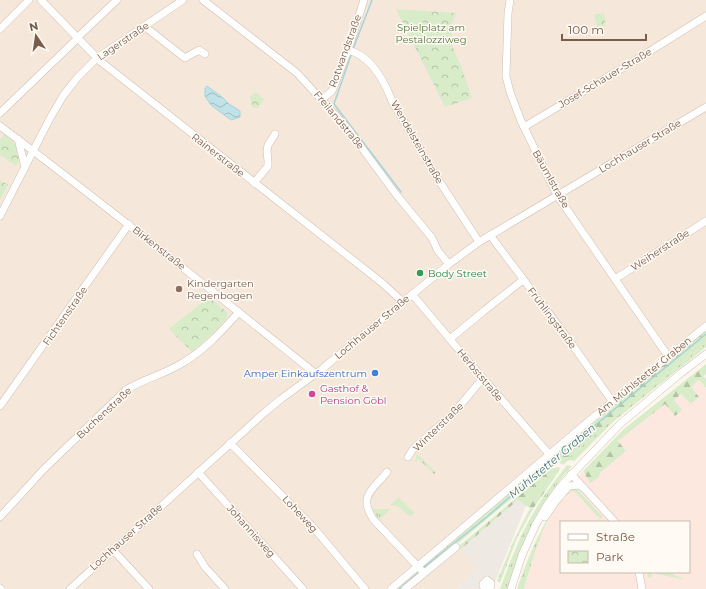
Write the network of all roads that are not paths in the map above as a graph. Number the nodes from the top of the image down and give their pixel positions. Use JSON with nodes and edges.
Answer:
{"nodes":[{"id":1,"x":30,"y":0,"type":"edge"},
{"id":2,"x":41,"y":0,"type":"edge"},
{"id":3,"x":117,"y":0,"type":"edge"},
{"id":4,"x":183,"y":0,"type":"edge"},
{"id":5,"x":203,"y":0,"type":"edge"},
{"id":6,"x":364,"y":0,"type":"edge"},
{"id":7,"x":510,"y":0,"type":"edge"},
{"id":8,"x":706,"y":16,"type":"edge"},
{"id":9,"x":144,"y":26,"type":"junction"},
{"id":10,"x":0,"y":29,"type":"edge"},
{"id":11,"x":78,"y":38,"type":"junction"},
{"id":12,"x":352,"y":51,"type":"junction"},
{"id":13,"x":205,"y":54,"type":"dead end"},
{"id":14,"x":97,"y":58,"type":"junction"},
{"id":15,"x":322,"y":99,"type":"junction"},
{"id":16,"x":706,"y":107,"type":"edge"},
{"id":17,"x":0,"y":113,"type":"edge"},
{"id":18,"x":0,"y":126,"type":"edge"},
{"id":19,"x":524,"y":127,"type":"junction"},
{"id":20,"x":275,"y":134,"type":"dead end"},
{"id":21,"x":18,"y":139,"type":"junction"},
{"id":22,"x":34,"y":151,"type":"junction"},
{"id":23,"x":25,"y":168,"type":"junction"},
{"id":24,"x":254,"y":183,"type":"junction"},
{"id":25,"x":557,"y":195,"type":"junction"},
{"id":26,"x":0,"y":216,"type":"edge"},
{"id":27,"x":706,"y":221,"type":"edge"},
{"id":28,"x":129,"y":224,"type":"junction"},
{"id":29,"x":490,"y":235,"type":"junction"},
{"id":30,"x":479,"y":242,"type":"junction"},
{"id":31,"x":449,"y":264,"type":"junction"},
{"id":32,"x":615,"y":279,"type":"junction"},
{"id":33,"x":523,"y":280,"type":"junction"},
{"id":34,"x":412,"y":294,"type":"junction"},
{"id":35,"x":402,"y":302,"type":"junction"},
{"id":36,"x":239,"y":312,"type":"junction"},
{"id":37,"x":706,"y":326,"type":"edge"},
{"id":38,"x":450,"y":339,"type":"junction"},
{"id":39,"x":706,"y":354,"type":"edge"},
{"id":40,"x":668,"y":356,"type":"junction"},
{"id":41,"x":316,"y":374,"type":"junction"},
{"id":42,"x":483,"y":378,"type":"junction"},
{"id":43,"x":612,"y":402,"type":"junction"},
{"id":44,"x":0,"y":406,"type":"edge"},
{"id":45,"x":230,"y":444,"type":"junction"},
{"id":46,"x":549,"y":454,"type":"junction"},
{"id":47,"x":408,"y":458,"type":"dead end"},
{"id":48,"x":198,"y":472,"type":"junction"},
{"id":49,"x":387,"y":472,"type":"dead end"},
{"id":50,"x":571,"y":474,"type":"junction"},
{"id":51,"x":584,"y":488,"type":"junction"},
{"id":52,"x":0,"y":517,"type":"edge"},
{"id":53,"x":615,"y":521,"type":"edge"},
{"id":54,"x":456,"y":546,"type":"dead end"},
{"id":55,"x":113,"y":550,"type":"junction"},
{"id":56,"x":197,"y":554,"type":"dead end"},
{"id":57,"x":522,"y":555,"type":"junction"},
{"id":58,"x":421,"y":570,"type":"junction"},
{"id":59,"x":639,"y":573,"type":"edge"},
{"id":60,"x":70,"y":589,"type":"edge"},
{"id":61,"x":149,"y":589,"type":"edge"},
{"id":62,"x":225,"y":589,"type":"edge"},
{"id":63,"x":303,"y":589,"type":"edge"},
{"id":64,"x":365,"y":589,"type":"edge"},
{"id":65,"x":391,"y":589,"type":"edge"},
{"id":66,"x":405,"y":589,"type":"edge"},
{"id":67,"x":486,"y":589,"type":"edge"},
{"id":68,"x":490,"y":589,"type":"edge"},
{"id":69,"x":511,"y":589,"type":"edge"},
{"id":70,"x":642,"y":589,"type":"edge"}],
"edges":[{"from":1,"to":10,"type":"street"},
{"from":2,"to":11,"type":"street","name":"Rainerstraße"},
{"from":3,"to":11,"type":"street"},
{"from":4,"to":9,"type":"street","name":"Lagerstraße"},
{"from":5,"to":15,"type":"street","name":"Freilandstraße"},
{"from":6,"to":12,"type":"street","name":"Rotwandstraße"},
{"from":7,"to":19,"type":"street","name":"Bäumlstraße"},
{"from":8,"to":19,"type":"street","name":"Josef-Schauer-Straße"},
{"from":9,"to":13,"type":"street"},
{"from":9,"to":14,"type":"street","name":"Lagerstraße"},
{"from":11,"to":14,"type":"street","name":"Rainerstraße"},
{"from":11,"to":17,"type":"street"},
{"from":12,"to":15,"type":"street","name":"Rotwandstraße"},
{"from":12,"to":30,"type":"street","name":"Wendelsteinstraße"},
{"from":14,"to":22,"type":"street","name":"Lagerstraße"},
{"from":14,"to":24,"type":"street","name":"Rainerstraße"},
{"from":15,"to":31,"type":"street","name":"Freilandstraße"},
{"from":16,"to":25,"type":"street","name":"Lochhauser Straße"},
{"from":18,"to":21,"type":"street","name":"Birkenstraße"},
{"from":19,"to":25,"type":"street","name":"Bäumlstraße"},
{"from":20,"to":24,"type":"street"},
{"from":21,"to":22,"type":"street","name":"Birkenstraße"},
{"from":21,"to":23,"type":"street"},
{"from":22,"to":23,"type":"street","name":"Lagerstraße"},
{"from":22,"to":28,"type":"street","name":"Birkenstraße"},
{"from":23,"to":26,"type":"street","name":"Lagerstraße"},
{"from":24,"to":35,"type":"street","name":"Rainerstraße"},
{"from":25,"to":29,"type":"street","name":"Lochhauser Straße"},
{"from":25,"to":32,"type":"street","name":"Bäumlstraße"},
{"from":27,"to":32,"type":"street","name":"Weiherstraße"},
{"from":28,"to":36,"type":"street","name":"Birkenstraße"},
{"from":28,"to":44,"type":"street","name":"Fichtenstraße"},
{"from":29,"to":30,"type":"street","name":"Lochhauser Straße"},
{"from":29,"to":33,"type":"street","name":"Frühlingstraße"},
{"from":30,"to":31,"type":"street","name":"Lochhauser Straße"},
{"from":31,"to":34,"type":"street","name":"Lochhauser Straße"},
{"from":32,"to":40,"type":"street","name":"Bäumlstraße"},
{"from":33,"to":38,"type":"street"},
{"from":33,"to":43,"type":"street","name":"Frühlingstraße"},
{"from":34,"to":35,"type":"street","name":"Lochhauser Straße"},
{"from":34,"to":38,"type":"street","name":"Herbststraße"},
{"from":35,"to":41,"type":"street","name":"Lochhauser Straße"},
{"from":36,"to":41,"type":"street","name":"Birkenstraße"},
{"from":36,"to":52,"type":"street","name":"Buchenstraße"},
{"from":37,"to":40,"type":"street","name":"Am Mühlstetter Graben"},
{"from":38,"to":42,"type":"street","name":"Herbststraße"},
{"from":39,"to":50,"type":"street"},
{"from":40,"to":43,"type":"street","name":"Am Mühlstetter Graben"},
{"from":41,"to":45,"type":"street","name":"Lochhauser Straße"},
{"from":42,"to":46,"type":"street","name":"Herbststraße"},
{"from":42,"to":47,"type":"street","name":"Winterstraße"},
{"from":43,"to":46,"type":"street","name":"Am Mühlstetter Graben"},
{"from":45,"to":48,"type":"street","name":"Lochhauser Straße"},
{"from":45,"to":64,"type":"street","name":"Loheweg"},
{"from":46,"to":58,"type":"street","name":"Am Mühlstetter Graben"},
{"from":48,"to":55,"type":"street","name":"Lochhauser Straße"},
{"from":48,"to":63,"type":"street","name":"Johannisweg"},
{"from":49,"to":58,"type":"street"},
{"from":50,"to":51,"type":"street"},
{"from":50,"to":57,"type":"street"},
{"from":51,"to":53,"type":"street"},
{"from":51,"to":57,"type":"street"},
{"from":54,"to":58,"type":"street","name":"Am Mühlstetter Graben"},
{"from":55,"to":60,"type":"street","name":"Lochhauser Straße"},
{"from":55,"to":61,"type":"street"},
{"from":56,"to":62,"type":"street"},
{"from":57,"to":69,"type":"street"},
{"from":58,"to":65,"type":"street","name":"Am Mühlstetter Graben"},
{"from":58,"to":66,"type":"street","name":"Am Mühlstetter Graben"},
{"from":59,"to":70,"type":"street"},
{"from":67,"to":68,"type":"street"}]}
